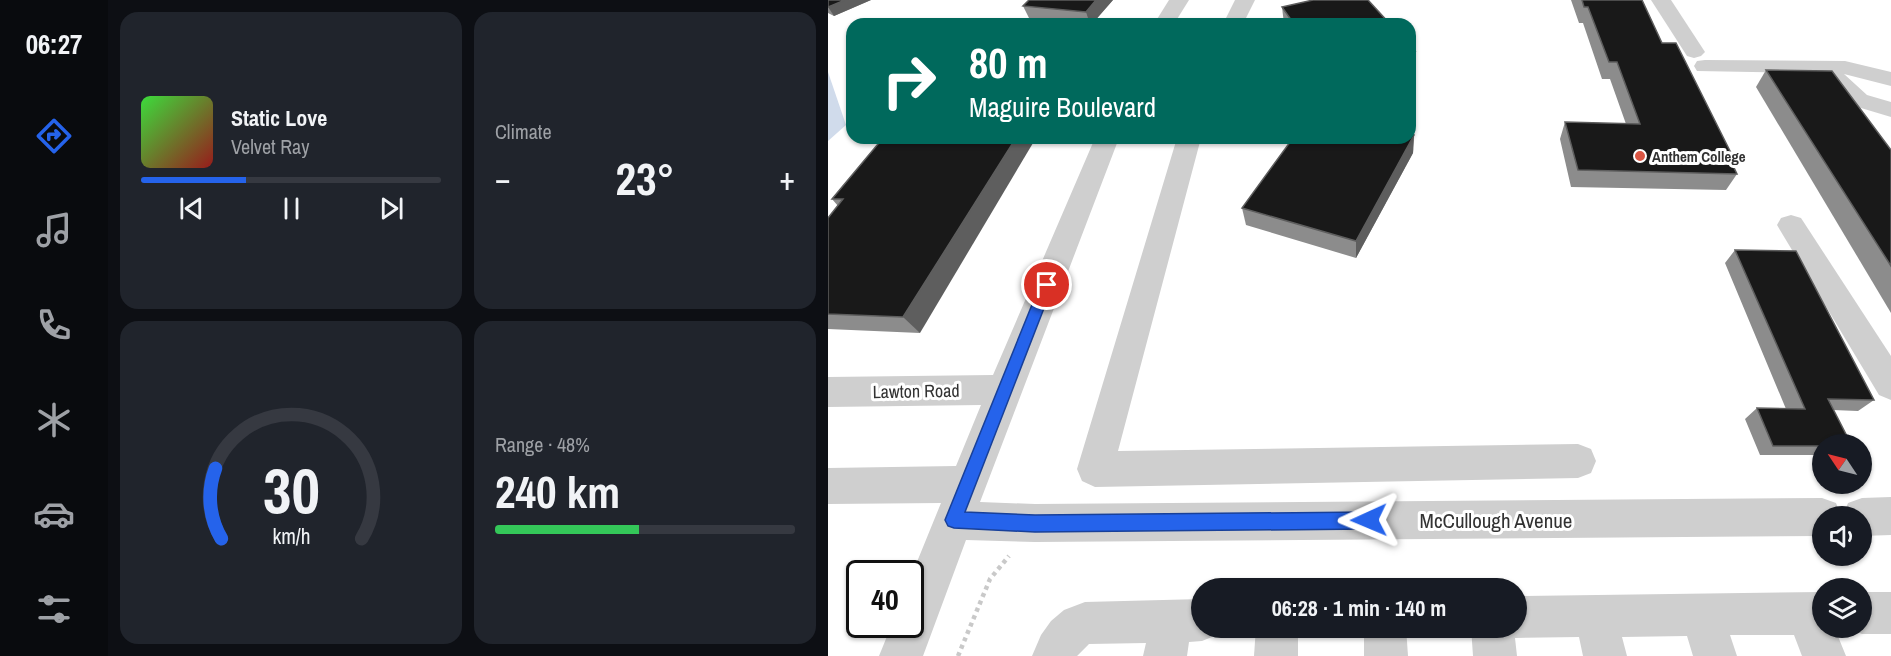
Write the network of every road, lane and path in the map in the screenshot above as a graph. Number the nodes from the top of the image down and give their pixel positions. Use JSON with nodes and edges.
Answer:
{"nodes":[{"id":1,"x":1179,"y":0,"type":"edge"},
{"id":2,"x":1245,"y":0,"type":"edge"},
{"id":3,"x":1661,"y":0,"type":"edge"},
{"id":4,"x":1168,"y":18,"type":"edge"},
{"id":5,"x":1236,"y":18,"type":"edge"},
{"id":6,"x":1823,"y":67,"type":"junction"},
{"id":7,"x":1891,"y":80,"type":"edge"},
{"id":8,"x":1891,"y":110,"type":"edge"},
{"id":9,"x":1105,"y":144,"type":"edge"},
{"id":10,"x":1187,"y":144,"type":"edge"},
{"id":11,"x":1791,"y":225,"type":"dead end"},
{"id":12,"x":1890,"y":382,"type":"edge"},
{"id":13,"x":1004,"y":390,"type":"junction"},
{"id":14,"x":828,"y":392,"type":"edge"},
{"id":15,"x":1578,"y":461,"type":"dead end"},
{"id":16,"x":967,"y":484,"type":"junction"},
{"id":17,"x":828,"y":486,"type":"edge"},
{"id":18,"x":1891,"y":516,"type":"edge"},
{"id":19,"x":1812,"y":517,"type":"edge"},
{"id":20,"x":1872,"y":517,"type":"edge"},
{"id":21,"x":954,"y":520,"type":"junction"},
{"id":22,"x":1035,"y":523,"type":"junction"},
{"id":23,"x":1812,"y":613,"type":"edge"},
{"id":24,"x":1872,"y":613,"type":"edge"},
{"id":25,"x":1891,"y":613,"type":"edge"},
{"id":26,"x":1702,"y":615,"type":"junction"},
{"id":27,"x":1527,"y":619,"type":"edge"},
{"id":28,"x":1179,"y":632,"type":"edge"},
{"id":29,"x":1600,"y":636,"type":"edge"},
{"id":30,"x":1277,"y":638,"type":"edge"},
{"id":31,"x":1385,"y":638,"type":"edge"},
{"id":32,"x":1493,"y":638,"type":"edge"},
{"id":33,"x":1820,"y":638,"type":"edge"},
{"id":34,"x":901,"y":656,"type":"edge"},
{"id":35,"x":958,"y":656,"type":"edge"},
{"id":36,"x":1054,"y":656,"type":"edge"},
{"id":37,"x":1276,"y":656,"type":"edge"},
{"id":38,"x":1386,"y":656,"type":"edge"},
{"id":39,"x":1495,"y":656,"type":"edge"},
{"id":40,"x":1715,"y":656,"type":"edge"},
{"id":41,"x":1824,"y":656,"type":"edge"}],
"edges":[{"from":1,"to":4,"type":"street"},
{"from":2,"to":5,"type":"street"},
{"from":3,"to":6,"type":"street"},
{"from":6,"to":7,"type":"street"},
{"from":6,"to":8,"type":"street"},
{"from":9,"to":13,"type":"street"},
{"from":10,"to":15,"type":"street"},
{"from":11,"to":12,"type":"street"},
{"from":13,"to":14,"type":"street","name":"Lawton Road"},
{"from":13,"to":16,"type":"street"},
{"from":16,"to":17,"type":"street"},
{"from":16,"to":21,"type":"street"},
{"from":18,"to":20,"type":"street"},
{"from":19,"to":22,"type":"street","name":"McCullough Avenue"},
{"from":21,"to":22,"type":"street","name":"McCullough Avenue"},
{"from":21,"to":34,"type":"street"},
{"from":22,"to":35,"type":"path"},
{"from":23,"to":26,"type":"street"},
{"from":24,"to":25,"type":"street"},
{"from":26,"to":29,"type":"street"},
{"from":26,"to":40,"type":"street"},
{"from":27,"to":29,"type":"street"},
{"from":28,"to":36,"type":"street"},
{"from":30,"to":37,"type":"street"},
{"from":31,"to":38,"type":"street"},
{"from":32,"to":39,"type":"street"},
{"from":33,"to":41,"type":"street"}]}
